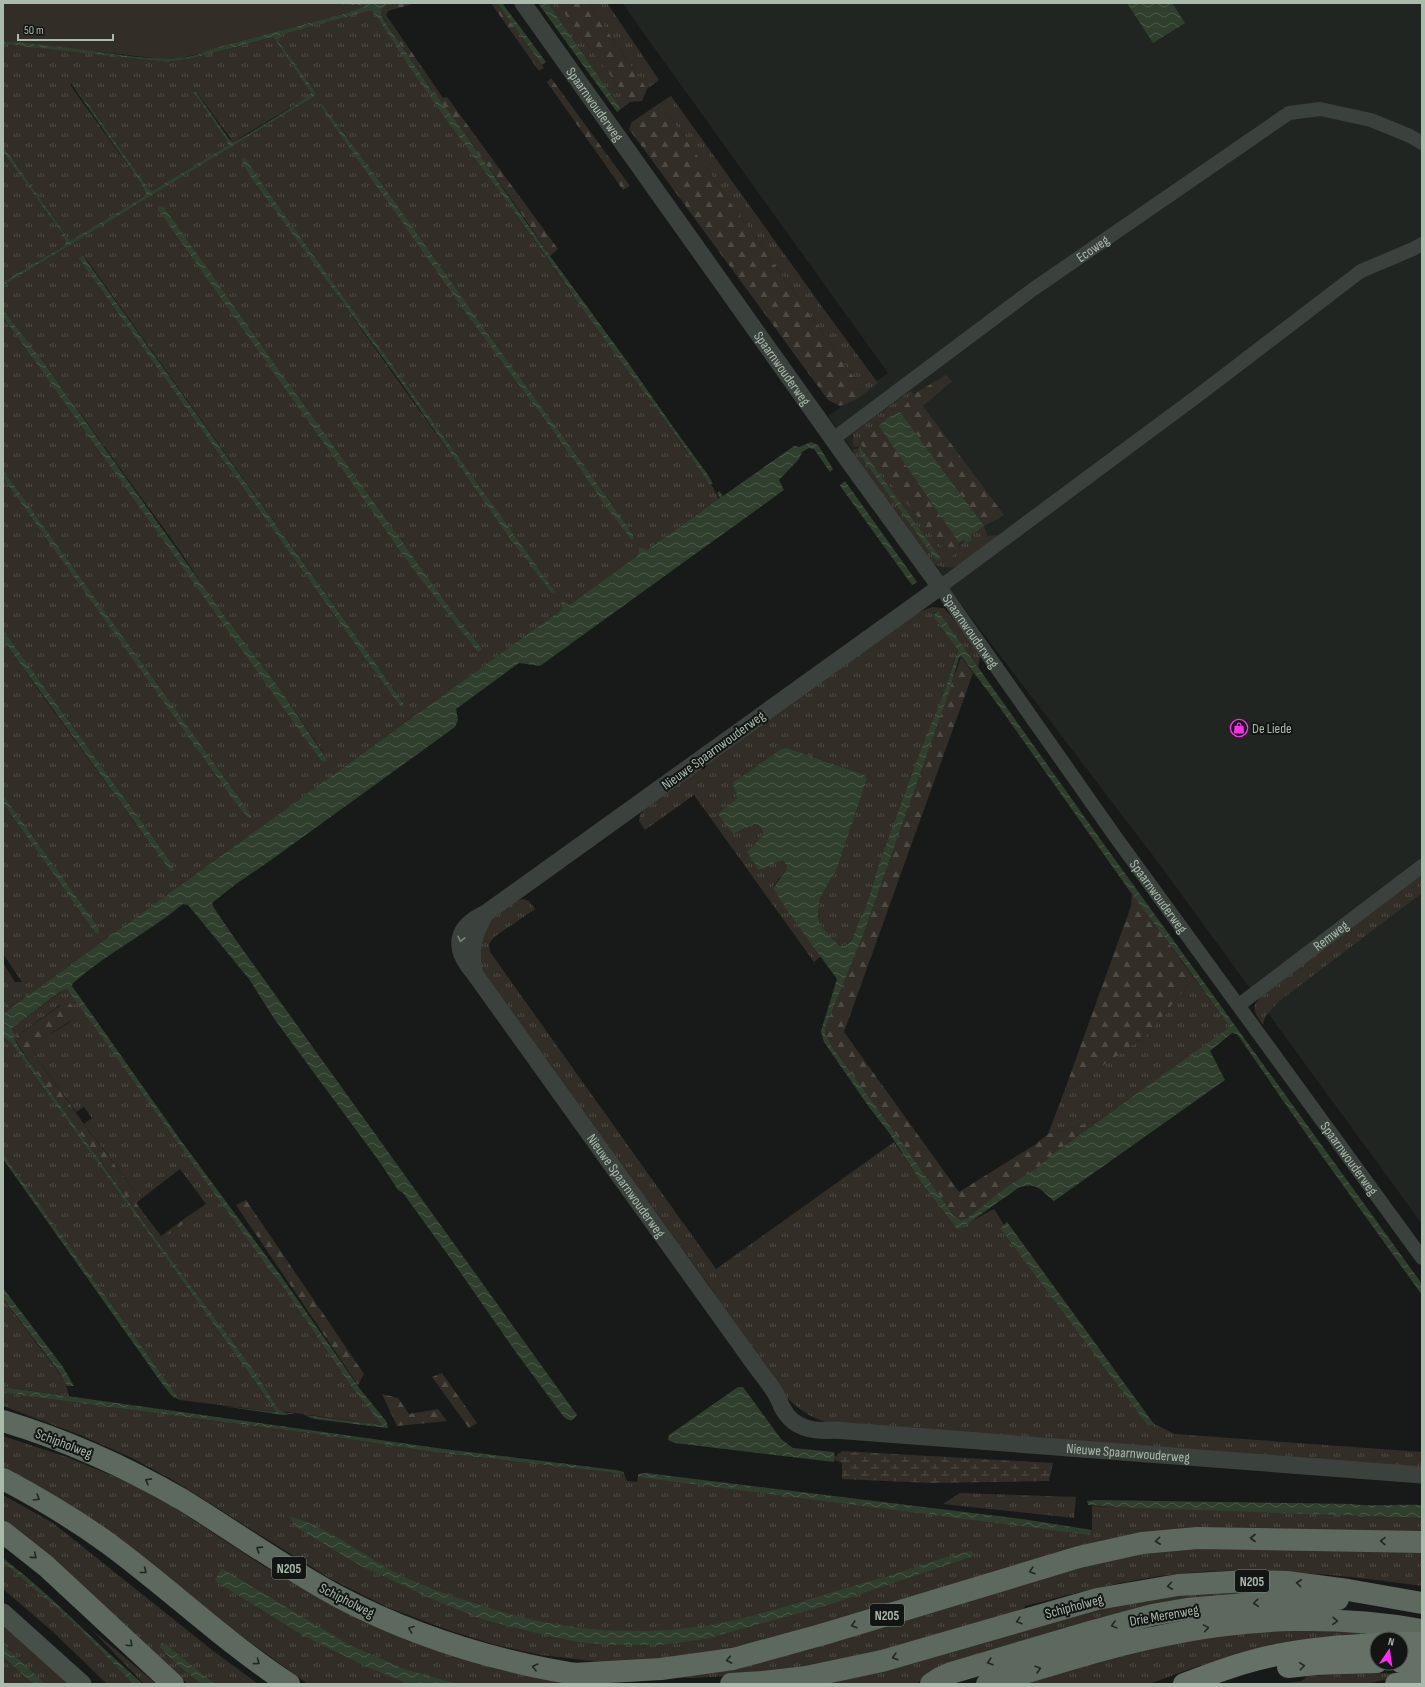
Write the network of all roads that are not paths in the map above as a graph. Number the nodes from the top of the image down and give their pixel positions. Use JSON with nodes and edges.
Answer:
{"nodes":[{"id":1,"x":522,"y":3,"type":"edge"},
{"id":2,"x":1422,"y":143,"type":"edge"},
{"id":3,"x":1422,"y":244,"type":"edge"},
{"id":4,"x":833,"y":439,"type":"junction"},
{"id":5,"x":940,"y":587,"type":"junction"},
{"id":6,"x":1422,"y":866,"type":"edge"},
{"id":7,"x":1239,"y":1005,"type":"junction"},
{"id":8,"x":1422,"y":1258,"type":"edge"},
{"id":9,"x":3,"y":1421,"type":"edge"},
{"id":10,"x":1422,"y":1474,"type":"edge"},
{"id":11,"x":3,"y":1478,"type":"edge"},
{"id":12,"x":3,"y":1532,"type":"edge"},
{"id":13,"x":1422,"y":1542,"type":"edge"},
{"id":14,"x":1414,"y":1602,"type":"edge"},
{"id":15,"x":3,"y":1613,"type":"edge"},
{"id":16,"x":1422,"y":1630,"type":"edge"},
{"id":17,"x":1409,"y":1643,"type":"edge"},
{"id":18,"x":1422,"y":1643,"type":"edge"},
{"id":19,"x":1369,"y":1645,"type":"edge"},
{"id":20,"x":1369,"y":1662,"type":"edge"},
{"id":21,"x":1409,"y":1662,"type":"edge"},
{"id":22,"x":1422,"y":1663,"type":"edge"},
{"id":23,"x":573,"y":1674,"type":"junction"},
{"id":24,"x":1422,"y":1681,"type":"edge"},
{"id":25,"x":82,"y":1684,"type":"edge"},
{"id":26,"x":173,"y":1684,"type":"edge"},
{"id":27,"x":289,"y":1684,"type":"edge"},
{"id":28,"x":650,"y":1684,"type":"edge"},
{"id":29,"x":731,"y":1684,"type":"edge"},
{"id":30,"x":930,"y":1684,"type":"edge"},
{"id":31,"x":987,"y":1684,"type":"edge"},
{"id":32,"x":1184,"y":1684,"type":"edge"},
{"id":33,"x":1194,"y":1684,"type":"edge"},
{"id":34,"x":1396,"y":1684,"type":"edge"}],
"edges":[{"from":1,"to":4,"type":"street","name":"Spaarnwouderweg"},
{"from":2,"to":4,"type":"street","name":"Ecoweg"},
{"from":3,"to":5,"type":"street"},
{"from":4,"to":5,"type":"street","name":"Spaarnwouderweg"},
{"from":5,"to":7,"type":"street","name":"Spaarnwouderweg"},
{"from":5,"to":10,"type":"street","name":"Nieuwe Spaarnwouderweg"},
{"from":6,"to":7,"type":"street","name":"Remweg"},
{"from":7,"to":8,"type":"street","name":"Spaarnwouderweg"},
{"from":23,"to":9,"type":"highway","name":"Schipholweg","number":"N205","one_way":true},
{"from":11,"to":27,"type":"highway","one_way":true},
{"from":12,"to":26,"type":"highway","one_way":true},
{"from":13,"to":23,"type":"highway","number":"N205","one_way":true},
{"from":14,"to":29,"type":"highway","name":"Schipholweg","number":"N205","one_way":true},
{"from":14,"to":30,"type":"highway","name":"Drie Merenweg","number":"N205","one_way":true},
{"from":15,"to":25,"type":"main road"},
{"from":31,"to":16,"type":"highway","name":"Drie Merenweg","one_way":true},
{"from":17,"to":18,"type":"highway"},
{"from":19,"to":32,"type":"highway"},
{"from":33,"to":20,"type":"highway","one_way":true},
{"from":21,"to":22,"type":"highway"},
{"from":23,"to":28,"type":"highway","name":"Schipholweg","number":"N205"},
{"from":24,"to":34,"type":"highway"}]}
